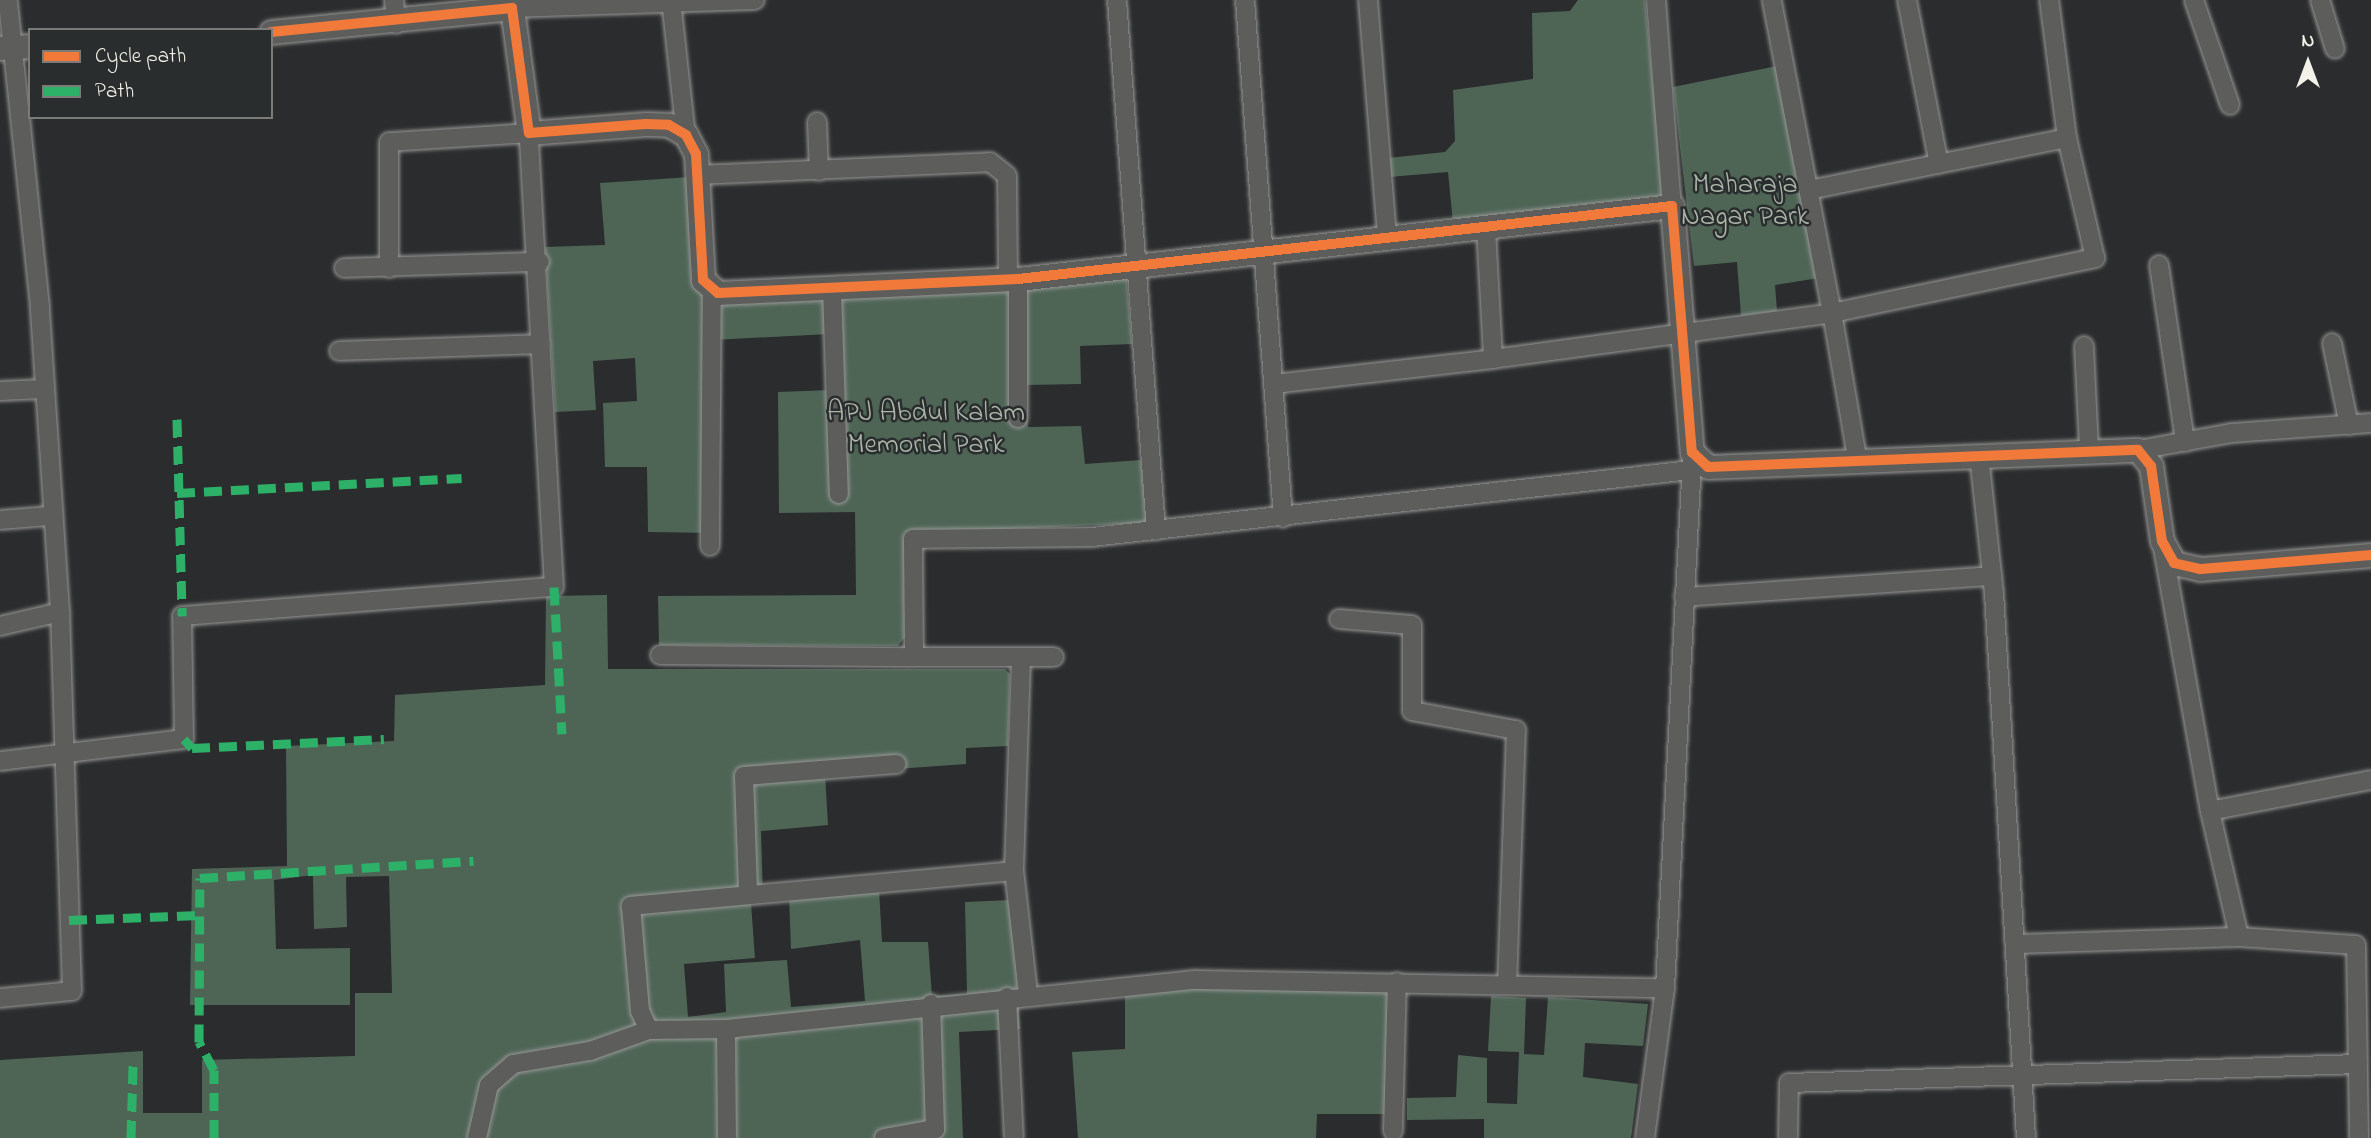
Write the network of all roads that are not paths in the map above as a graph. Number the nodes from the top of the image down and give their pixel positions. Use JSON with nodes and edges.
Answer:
{"nodes":[{"id":1,"x":8,"y":0,"type":"edge"},
{"id":2,"x":394,"y":0,"type":"edge"},
{"id":3,"x":755,"y":0,"type":"edge"},
{"id":4,"x":1117,"y":0,"type":"edge"},
{"id":5,"x":1245,"y":0,"type":"edge"},
{"id":6,"x":1368,"y":0,"type":"edge"},
{"id":7,"x":1656,"y":0,"type":"edge"},
{"id":8,"x":1772,"y":0,"type":"edge"},
{"id":9,"x":1907,"y":0,"type":"edge"},
{"id":10,"x":2049,"y":0,"type":"edge"},
{"id":11,"x":2320,"y":0,"type":"edge"},
{"id":12,"x":671,"y":2,"type":"edge"},
{"id":13,"x":2199,"y":2,"type":"edge"},
{"id":14,"x":511,"y":4,"type":"edge"},
{"id":15,"x":396,"y":24,"type":"junction"},
{"id":16,"x":273,"y":32,"type":"edge"},
{"id":17,"x":14,"y":47,"type":"edge"},
{"id":18,"x":2335,"y":49,"type":"dead end"},
{"id":19,"x":2230,"y":105,"type":"dead end"},
{"id":20,"x":817,"y":122,"type":"dead end"},
{"id":21,"x":529,"y":133,"type":"junction"},
{"id":22,"x":686,"y":135,"type":"junction"},
{"id":23,"x":2067,"y":138,"type":"junction"},
{"id":24,"x":1939,"y":164,"type":"junction"},
{"id":25,"x":819,"y":172,"type":"junction"},
{"id":26,"x":697,"y":175,"type":"junction"},
{"id":27,"x":1809,"y":190,"type":"junction"},
{"id":28,"x":1672,"y":206,"type":"junction"},
{"id":29,"x":1486,"y":228,"type":"junction"},
{"id":30,"x":1387,"y":239,"type":"junction"},
{"id":31,"x":1266,"y":251,"type":"junction"},
{"id":32,"x":540,"y":262,"type":"junction"},
{"id":33,"x":1139,"y":265,"type":"junction"},
{"id":34,"x":2159,"y":265,"type":"dead end"},
{"id":35,"x":344,"y":268,"type":"dead end"},
{"id":36,"x":389,"y":268,"type":"junction"},
{"id":37,"x":1013,"y":279,"type":"junction"},
{"id":38,"x":712,"y":288,"type":"junction"},
{"id":39,"x":832,"y":288,"type":"junction"},
{"id":40,"x":1832,"y":313,"type":"junction"},
{"id":41,"x":1684,"y":332,"type":"junction"},
{"id":42,"x":2332,"y":343,"type":"dead end"},
{"id":43,"x":541,"y":344,"type":"junction"},
{"id":44,"x":2084,"y":346,"type":"dead end"},
{"id":45,"x":339,"y":351,"type":"dead end"},
{"id":46,"x":1493,"y":359,"type":"junction"},
{"id":47,"x":1274,"y":384,"type":"junction"},
{"id":48,"x":43,"y":388,"type":"junction"},
{"id":49,"x":0,"y":391,"type":"edge"},
{"id":50,"x":1018,"y":418,"type":"dead end"},
{"id":51,"x":2371,"y":423,"type":"edge"},
{"id":52,"x":2349,"y":425,"type":"junction"},
{"id":53,"x":2185,"y":442,"type":"junction"},
{"id":54,"x":2089,"y":449,"type":"junction"},
{"id":55,"x":2138,"y":450,"type":"junction"},
{"id":56,"x":1979,"y":456,"type":"junction"},
{"id":57,"x":1692,"y":461,"type":"junction"},
{"id":58,"x":1858,"y":463,"type":"junction"},
{"id":59,"x":839,"y":494,"type":"dead end"},
{"id":60,"x":49,"y":516,"type":"junction"},
{"id":61,"x":1283,"y":518,"type":"junction"},
{"id":62,"x":0,"y":520,"type":"edge"},
{"id":63,"x":1156,"y":531,"type":"junction"},
{"id":64,"x":2162,"y":541,"type":"junction"},
{"id":65,"x":710,"y":545,"type":"dead end"},
{"id":66,"x":2371,"y":555,"type":"edge"},
{"id":67,"x":1992,"y":576,"type":"junction"},
{"id":68,"x":1684,"y":597,"type":"junction"},
{"id":69,"x":60,"y":612,"type":"junction"},
{"id":70,"x":1339,"y":619,"type":"dead end"},
{"id":71,"x":0,"y":626,"type":"edge"},
{"id":72,"x":660,"y":655,"type":"dead end"},
{"id":73,"x":914,"y":657,"type":"junction"},
{"id":74,"x":1021,"y":657,"type":"junction"},
{"id":75,"x":1054,"y":657,"type":"dead end"},
{"id":76,"x":61,"y":751,"type":"junction"},
{"id":77,"x":0,"y":761,"type":"edge"},
{"id":78,"x":897,"y":764,"type":"dead end"},
{"id":79,"x":2371,"y":780,"type":"edge"},
{"id":80,"x":2210,"y":811,"type":"junction"},
{"id":81,"x":1014,"y":871,"type":"junction"},
{"id":82,"x":748,"y":890,"type":"junction"},
{"id":83,"x":2239,"y":937,"type":"junction"},
{"id":84,"x":2017,"y":944,"type":"junction"},
{"id":85,"x":1397,"y":982,"type":"junction"},
{"id":86,"x":1507,"y":984,"type":"junction"},
{"id":87,"x":1665,"y":988,"type":"junction"},
{"id":88,"x":1028,"y":992,"type":"junction"},
{"id":89,"x":1007,"y":997,"type":"junction"},
{"id":90,"x":0,"y":998,"type":"edge"},
{"id":91,"x":931,"y":1004,"type":"junction"},
{"id":92,"x":726,"y":1029,"type":"junction"},
{"id":93,"x":649,"y":1030,"type":"junction"},
{"id":94,"x":2358,"y":1064,"type":"junction"},
{"id":95,"x":2023,"y":1072,"type":"junction"},
{"id":96,"x":1393,"y":1130,"type":"dead end"},
{"id":97,"x":477,"y":1138,"type":"edge"},
{"id":98,"x":727,"y":1138,"type":"edge"},
{"id":99,"x":884,"y":1138,"type":"edge"},
{"id":100,"x":1014,"y":1138,"type":"edge"},
{"id":101,"x":1645,"y":1138,"type":"edge"},
{"id":102,"x":1788,"y":1138,"type":"edge"},
{"id":103,"x":2026,"y":1138,"type":"edge"},
{"id":104,"x":2359,"y":1138,"type":"edge"}],
"edges":[{"from":1,"to":17,"type":"street"},
{"from":2,"to":15,"type":"street"},
{"from":3,"to":12,"type":"street"},
{"from":4,"to":33,"type":"street"},
{"from":5,"to":31,"type":"street"},
{"from":6,"to":30,"type":"street"},
{"from":7,"to":28,"type":"street"},
{"from":8,"to":27,"type":"street"},
{"from":9,"to":24,"type":"street"},
{"from":10,"to":23,"type":"street"},
{"from":11,"to":18,"type":"street"},
{"from":12,"to":14,"type":"street"},
{"from":12,"to":22,"type":"street"},
{"from":13,"to":19,"type":"street"},
{"from":14,"to":15,"type":"street"},
{"from":14,"to":21,"type":"street"},
{"from":15,"to":16,"type":"street"},
{"from":17,"to":48,"type":"street"},
{"from":20,"to":25,"type":"street"},
{"from":21,"to":22,"type":"street"},
{"from":21,"to":32,"type":"street"},
{"from":21,"to":36,"type":"street"},
{"from":22,"to":26,"type":"street"},
{"from":23,"to":24,"type":"street"},
{"from":23,"to":40,"type":"street"},
{"from":24,"to":27,"type":"street"},
{"from":25,"to":26,"type":"street"},
{"from":25,"to":37,"type":"street"},
{"from":26,"to":38,"type":"street"},
{"from":27,"to":40,"type":"street"},
{"from":28,"to":29,"type":"street"},
{"from":28,"to":41,"type":"street"},
{"from":29,"to":30,"type":"street"},
{"from":29,"to":46,"type":"street"},
{"from":30,"to":31,"type":"street"},
{"from":31,"to":33,"type":"street"},
{"from":31,"to":47,"type":"street"},
{"from":32,"to":36,"type":"street"},
{"from":32,"to":43,"type":"street"},
{"from":33,"to":37,"type":"street"},
{"from":33,"to":63,"type":"street"},
{"from":34,"to":53,"type":"street"},
{"from":35,"to":36,"type":"street"},
{"from":37,"to":39,"type":"street"},
{"from":37,"to":50,"type":"street"},
{"from":38,"to":39,"type":"street"},
{"from":38,"to":65,"type":"street"},
{"from":39,"to":59,"type":"street"},
{"from":40,"to":41,"type":"street"},
{"from":40,"to":58,"type":"street"},
{"from":41,"to":46,"type":"street"},
{"from":41,"to":57,"type":"street"},
{"from":42,"to":52,"type":"street"},
{"from":43,"to":45,"type":"street"},
{"from":43,"to":76,"type":"street"},
{"from":44,"to":54,"type":"street"},
{"from":46,"to":47,"type":"street"},
{"from":47,"to":61,"type":"street"},
{"from":48,"to":49,"type":"street"},
{"from":48,"to":60,"type":"street"},
{"from":51,"to":52,"type":"street"},
{"from":52,"to":53,"type":"street"},
{"from":53,"to":55,"type":"street"},
{"from":54,"to":55,"type":"street"},
{"from":54,"to":56,"type":"street"},
{"from":55,"to":64,"type":"street"},
{"from":56,"to":58,"type":"street"},
{"from":56,"to":67,"type":"street"},
{"from":57,"to":58,"type":"street"},
{"from":57,"to":61,"type":"street"},
{"from":57,"to":68,"type":"street"},
{"from":60,"to":62,"type":"street"},
{"from":60,"to":69,"type":"street"},
{"from":61,"to":63,"type":"street"},
{"from":63,"to":73,"type":"street"},
{"from":64,"to":66,"type":"street"},
{"from":64,"to":80,"type":"street"},
{"from":67,"to":68,"type":"street"},
{"from":67,"to":84,"type":"street"},
{"from":68,"to":87,"type":"street"},
{"from":69,"to":71,"type":"street"},
{"from":69,"to":76,"type":"street"},
{"from":70,"to":86,"type":"street"},
{"from":72,"to":73,"type":"street"},
{"from":73,"to":74,"type":"street"},
{"from":74,"to":75,"type":"street"},
{"from":74,"to":81,"type":"street"},
{"from":76,"to":77,"type":"street"},
{"from":76,"to":90,"type":"street"},
{"from":78,"to":82,"type":"street"},
{"from":79,"to":80,"type":"street"},
{"from":80,"to":83,"type":"street"},
{"from":81,"to":82,"type":"street"},
{"from":81,"to":88,"type":"street"},
{"from":82,"to":93,"type":"street"},
{"from":83,"to":84,"type":"street"},
{"from":83,"to":94,"type":"street"},
{"from":84,"to":95,"type":"street"},
{"from":85,"to":86,"type":"street"},
{"from":85,"to":88,"type":"street"},
{"from":85,"to":96,"type":"street"},
{"from":86,"to":87,"type":"street"},
{"from":87,"to":101,"type":"street"},
{"from":88,"to":89,"type":"street"},
{"from":89,"to":91,"type":"street"},
{"from":89,"to":100,"type":"street"},
{"from":91,"to":92,"type":"street"},
{"from":91,"to":99,"type":"street"},
{"from":92,"to":93,"type":"street"},
{"from":92,"to":98,"type":"street"},
{"from":93,"to":97,"type":"street"},
{"from":94,"to":95,"type":"street"},
{"from":94,"to":104,"type":"street"},
{"from":95,"to":102,"type":"street"},
{"from":95,"to":103,"type":"street"}]}
